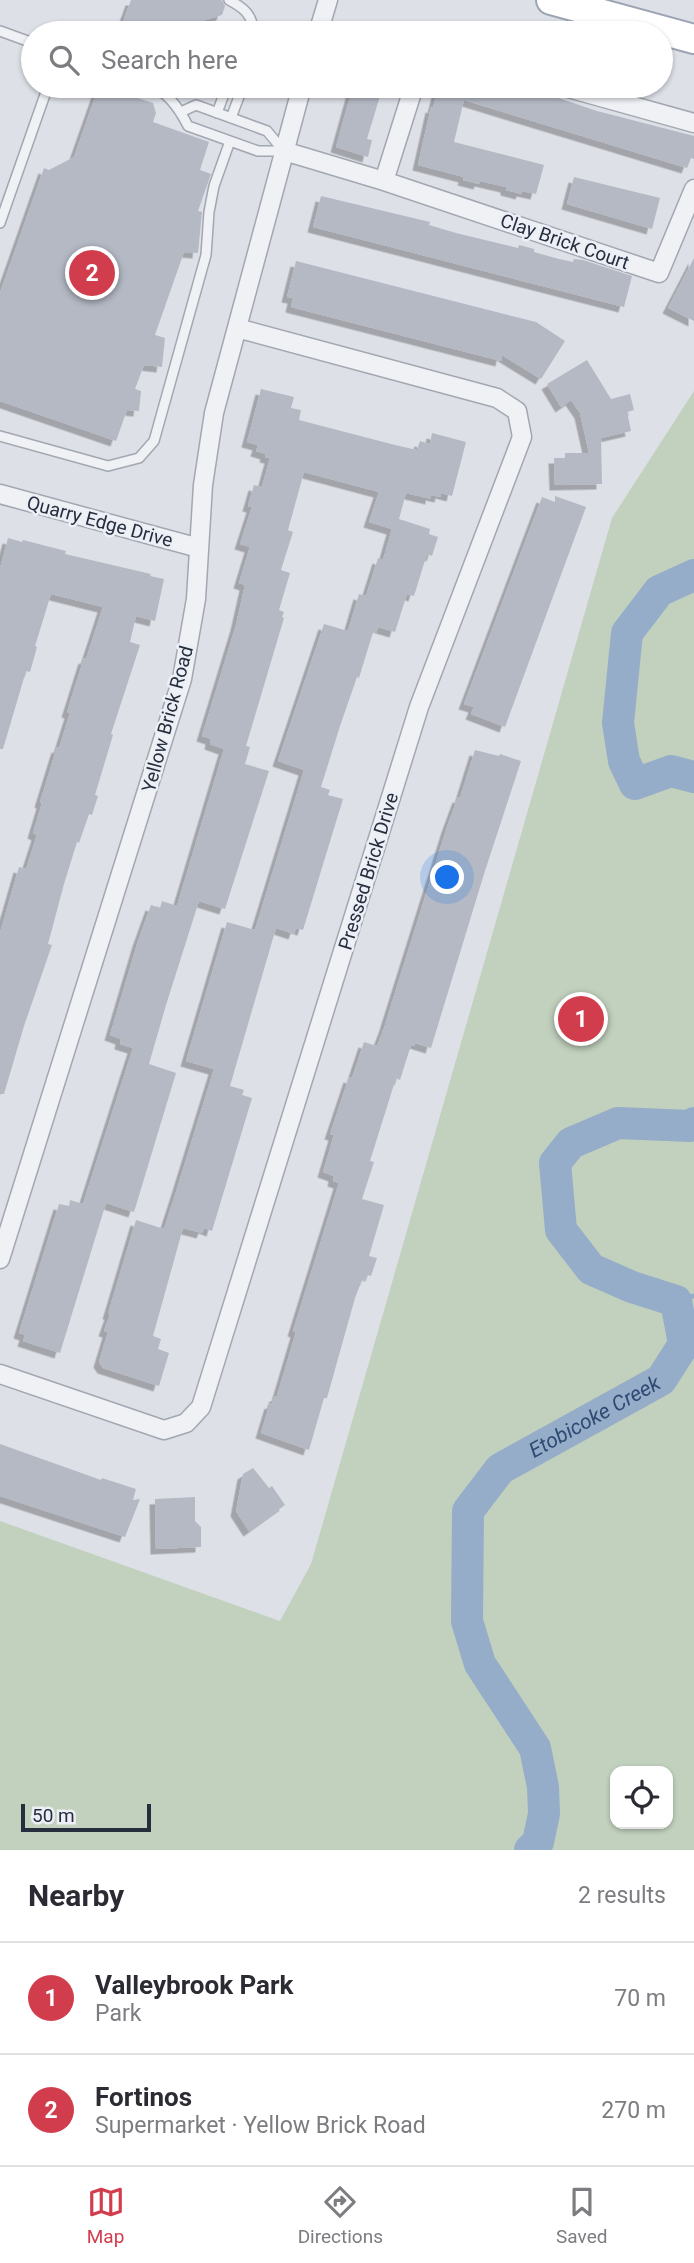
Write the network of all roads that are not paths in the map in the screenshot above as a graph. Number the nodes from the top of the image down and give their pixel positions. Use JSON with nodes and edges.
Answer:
{"nodes":[{"id":1,"x":229,"y":0,"type":"edge"},
{"id":2,"x":328,"y":0,"type":"edge"},
{"id":3,"x":551,"y":0,"type":"edge"},
{"id":4,"x":250,"y":21,"type":"edge"},
{"id":5,"x":322,"y":21,"type":"edge"},
{"id":6,"x":628,"y":21,"type":"edge"},
{"id":7,"x":0,"y":31,"type":"edge"},
{"id":8,"x":673,"y":33,"type":"edge"},
{"id":9,"x":21,"y":39,"type":"edge"},
{"id":10,"x":694,"y":39,"type":"edge"},
{"id":11,"x":44,"y":98,"type":"edge"},
{"id":12,"x":168,"y":98,"type":"edge"},
{"id":13,"x":222,"y":98,"type":"edge"},
{"id":14,"x":238,"y":98,"type":"edge"},
{"id":15,"x":299,"y":98,"type":"edge"},
{"id":16,"x":410,"y":98,"type":"edge"},
{"id":17,"x":605,"y":98,"type":"edge"},
{"id":18,"x":181,"y":112,"type":"junction"},
{"id":19,"x":217,"y":113,"type":"junction"},
{"id":20,"x":231,"y":117,"type":"junction"},
{"id":21,"x":694,"y":122,"type":"edge"},
{"id":22,"x":230,"y":141,"type":"junction"},
{"id":23,"x":284,"y":151,"type":"junction"},
{"id":24,"x":384,"y":181,"type":"junction"},
{"id":25,"x":694,"y":189,"type":"edge"},
{"id":26,"x":0,"y":223,"type":"edge"},
{"id":27,"x":237,"y":328,"type":"junction"},
{"id":28,"x":0,"y":436,"type":"edge"},
{"id":29,"x":0,"y":494,"type":"edge"},
{"id":30,"x":199,"y":548,"type":"junction"},
{"id":31,"x":0,"y":1259,"type":"edge"},
{"id":32,"x":0,"y":1374,"type":"edge"}],
"edges":[{"from":1,"to":4,"type":"lane"},
{"from":2,"to":5,"type":"street"},
{"from":3,"to":6,"type":"main road"},
{"from":7,"to":9,"type":"lane"},
{"from":8,"to":10,"type":"main road"},
{"from":11,"to":26,"type":"lane"},
{"from":12,"to":18,"type":"lane"},
{"from":13,"to":19,"type":"lane"},
{"from":14,"to":20,"type":"lane"},
{"from":15,"to":23,"type":"street","name":"Yellow Brick Road"},
{"from":16,"to":24,"type":"street"},
{"from":17,"to":21,"type":"street"},
{"from":18,"to":19,"type":"lane"},
{"from":18,"to":22,"type":"lane"},
{"from":19,"to":20,"type":"lane"},
{"from":20,"to":23,"type":"lane"},
{"from":22,"to":23,"type":"lane"},
{"from":22,"to":28,"type":"lane"},
{"from":23,"to":24,"type":"street","name":"Clay Brick Court"},
{"from":23,"to":27,"type":"street","name":"Yellow Brick Road"},
{"from":24,"to":25,"type":"street","name":"Clay Brick Court"},
{"from":27,"to":30,"type":"street","name":"Yellow Brick Road"},
{"from":27,"to":32,"type":"street","name":"Pressed Brick Drive"},
{"from":29,"to":30,"type":"street","name":"Quarry Edge Drive"},
{"from":30,"to":31,"type":"street","name":"Yellow Brick Road"}]}
